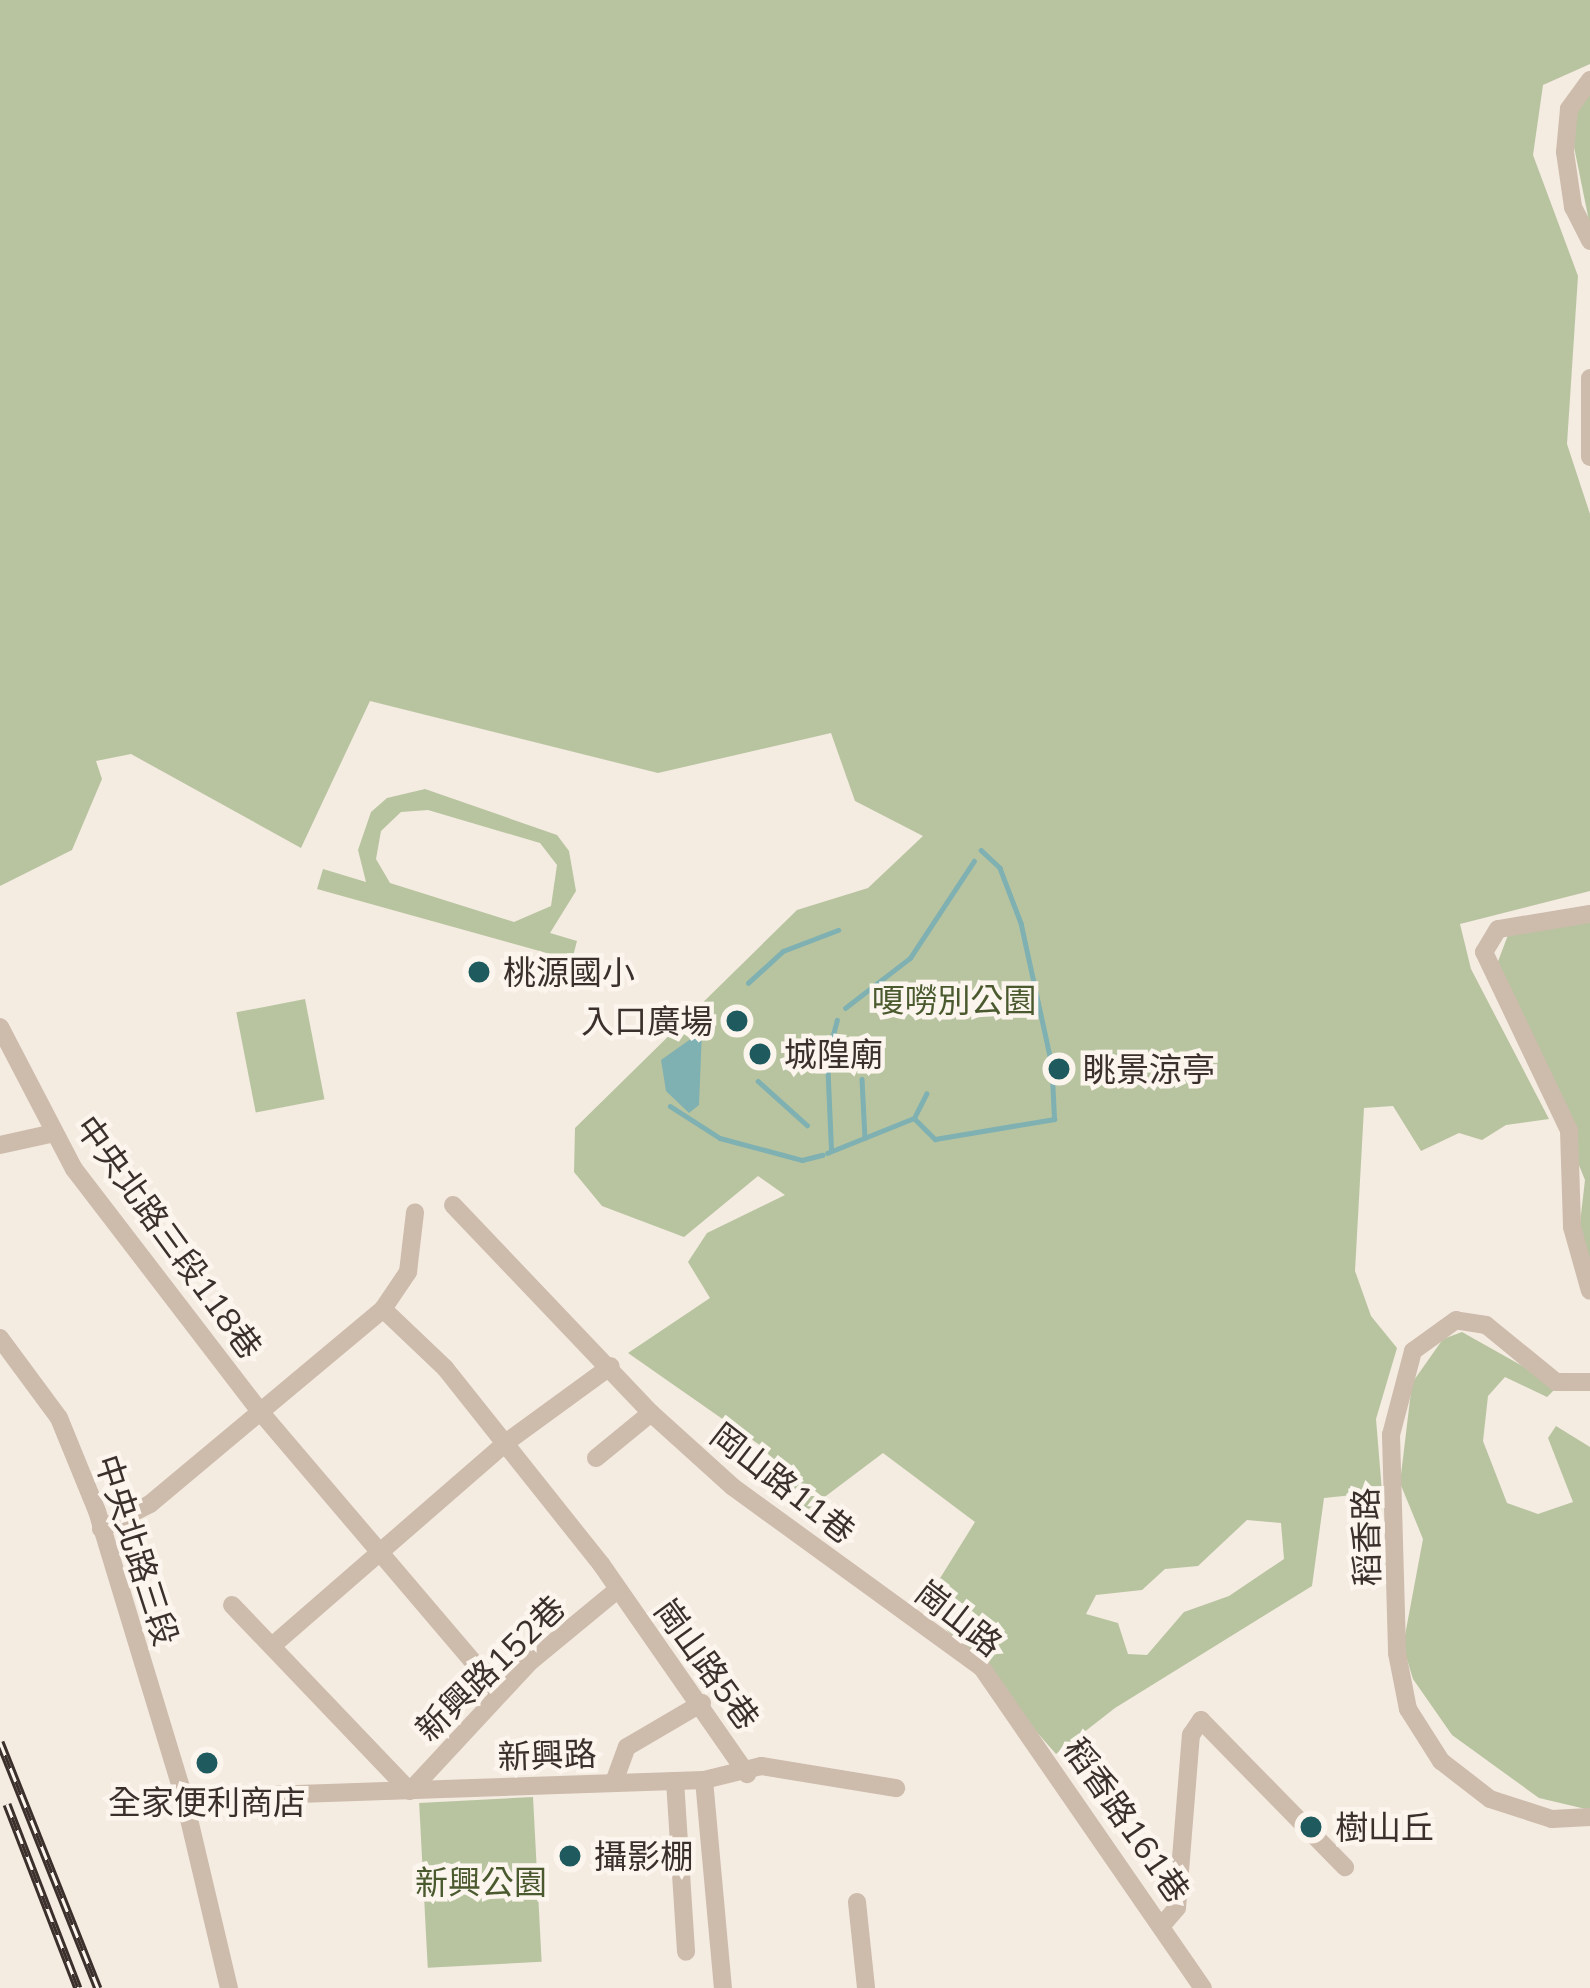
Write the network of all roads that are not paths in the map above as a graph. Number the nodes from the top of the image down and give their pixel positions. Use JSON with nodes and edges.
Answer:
{"nodes":[{"id":1,"x":1590,"y":80,"type":"edge"},
{"id":2,"x":1590,"y":241,"type":"edge"},
{"id":3,"x":1590,"y":378,"type":"edge"},
{"id":4,"x":1590,"y":457,"type":"edge"},
{"id":5,"x":1590,"y":914,"type":"edge"},
{"id":6,"x":0,"y":1027,"type":"edge"},
{"id":7,"x":54,"y":1133,"type":"junction"},
{"id":8,"x":0,"y":1145,"type":"edge"},
{"id":9,"x":453,"y":1205,"type":"dead end"},
{"id":10,"x":416,"y":1212,"type":"dead end"},
{"id":11,"x":1590,"y":1291,"type":"edge"},
{"id":12,"x":383,"y":1309,"type":"junction"},
{"id":13,"x":0,"y":1338,"type":"edge"},
{"id":14,"x":609,"y":1367,"type":"junction"},
{"id":15,"x":1590,"y":1382,"type":"edge"},
{"id":16,"x":651,"y":1414,"type":"junction"},
{"id":17,"x":263,"y":1415,"type":"junction"},
{"id":18,"x":504,"y":1444,"type":"junction"},
{"id":19,"x":596,"y":1458,"type":"dead end"},
{"id":20,"x":101,"y":1529,"type":"junction"},
{"id":21,"x":380,"y":1552,"type":"junction"},
{"id":22,"x":616,"y":1591,"type":"junction"},
{"id":23,"x":881,"y":1596,"type":"joint"},
{"id":24,"x":232,"y":1605,"type":"dead end"},
{"id":25,"x":272,"y":1646,"type":"junction"},
{"id":26,"x":997,"y":1690,"type":"joint"},
{"id":27,"x":500,"y":1692,"type":"junction"},
{"id":28,"x":702,"y":1703,"type":"junction"},
{"id":29,"x":747,"y":1774,"type":"junction"},
{"id":30,"x":704,"y":1780,"type":"junction"},
{"id":31,"x":675,"y":1781,"type":"junction"},
{"id":32,"x":614,"y":1783,"type":"junction"},
{"id":33,"x":896,"y":1788,"type":"dead end"},
{"id":34,"x":410,"y":1791,"type":"junction"},
{"id":35,"x":184,"y":1798,"type":"junction"},
{"id":36,"x":1590,"y":1817,"type":"edge"},
{"id":37,"x":1345,"y":1867,"type":"dead end"},
{"id":38,"x":857,"y":1903,"type":"dead end"},
{"id":39,"x":1163,"y":1924,"type":"junction"},
{"id":40,"x":686,"y":1952,"type":"dead end"},
{"id":41,"x":229,"y":1988,"type":"edge"},
{"id":42,"x":722,"y":1988,"type":"edge"},
{"id":43,"x":866,"y":1988,"type":"edge"},
{"id":44,"x":1203,"y":1988,"type":"edge"}],
"edges":[{"from":1,"to":2,"type":"street"},
{"from":3,"to":4,"type":"street"},
{"from":5,"to":11,"type":"street"},
{"from":6,"to":7,"type":"street","name":"中央北路三段118巷"},
{"from":7,"to":8,"type":"street"},
{"from":7,"to":17,"type":"street","name":"中央北路三段118巷"},
{"from":9,"to":14,"type":"street","name":"岡山路11巷"},
{"from":10,"to":12,"type":"street"},
{"from":12,"to":17,"type":"street"},
{"from":12,"to":18,"type":"street","name":"崗山路5巷"},
{"from":13,"to":20,"type":"street","name":"中央北路三段"},
{"from":14,"to":16,"type":"street","name":"岡山路11巷"},
{"from":14,"to":18,"type":"street"},
{"from":15,"to":36,"type":"street","name":"稻香路"},
{"from":16,"to":19,"type":"street"},
{"from":16,"to":23,"type":"street","name":"岡山路11巷"},
{"from":17,"to":20,"type":"street"},
{"from":17,"to":21,"type":"street","name":"中央北路三段118巷"},
{"from":18,"to":21,"type":"street"},
{"from":18,"to":22,"type":"street","name":"崗山路5巷"},
{"from":20,"to":35,"type":"street","name":"中央北路三段"},
{"from":21,"to":25,"type":"street"},
{"from":21,"to":27,"type":"street","name":"中央北路三段118巷"},
{"from":22,"to":27,"type":"street","name":"新興路152巷"},
{"from":22,"to":28,"type":"street","name":"崗山路5巷"},
{"from":23,"to":26,"type":"street","name":"崗山路"},
{"from":24,"to":25,"type":"street"},
{"from":25,"to":34,"type":"street"},
{"from":26,"to":39,"type":"street","name":"稻香路161巷"},
{"from":27,"to":34,"type":"street","name":"新興路152巷"},
{"from":28,"to":29,"type":"street","name":"崗山路5巷"},
{"from":28,"to":32,"type":"street"},
{"from":29,"to":30,"type":"street","name":"新興路"},
{"from":29,"to":33,"type":"street","name":"新興路"},
{"from":30,"to":31,"type":"street","name":"新興路"},
{"from":30,"to":42,"type":"street"},
{"from":31,"to":32,"type":"street","name":"新興路"},
{"from":31,"to":40,"type":"street"},
{"from":32,"to":34,"type":"street","name":"新興路"},
{"from":34,"to":35,"type":"street","name":"新興路"},
{"from":35,"to":41,"type":"street","name":"中央北路三段"},
{"from":37,"to":39,"type":"street"},
{"from":38,"to":43,"type":"street"},
{"from":39,"to":44,"type":"street","name":"稻香路161巷"}]}
